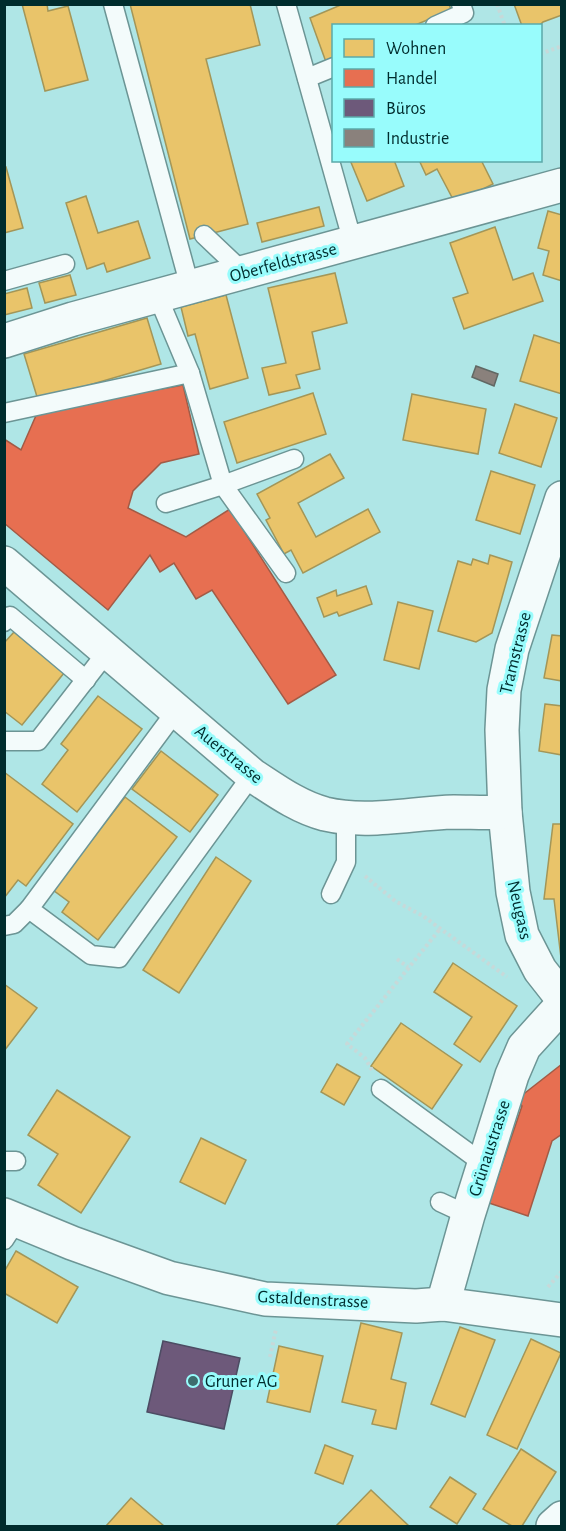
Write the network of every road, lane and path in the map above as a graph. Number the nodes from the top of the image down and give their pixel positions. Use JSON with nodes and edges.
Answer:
{"nodes":[{"id":1,"x":113,"y":4,"type":"edge"},
{"id":2,"x":286,"y":4,"type":"edge"},
{"id":3,"x":460,"y":4,"type":"edge"},
{"id":4,"x":497,"y":4,"type":"edge"},
{"id":5,"x":439,"y":24,"type":"edge"},
{"id":6,"x":504,"y":24,"type":"edge"},
{"id":7,"x":561,"y":46,"type":"edge"},
{"id":8,"x":542,"y":53,"type":"edge"},
{"id":9,"x":332,"y":67,"type":"edge"},
{"id":10,"x":307,"y":78,"type":"junction"},
{"id":11,"x":561,"y":185,"type":"edge"},
{"id":12,"x":204,"y":235,"type":"dead end"},
{"id":13,"x":353,"y":243,"type":"junction"},
{"id":14,"x":65,"y":264,"type":"dead end"},
{"id":15,"x":243,"y":272,"type":"junction"},
{"id":16,"x":4,"y":281,"type":"edge"},
{"id":17,"x":190,"y":287,"type":"junction"},
{"id":18,"x":158,"y":297,"type":"junction"},
{"id":19,"x":4,"y":341,"type":"edge"},
{"id":20,"x":190,"y":373,"type":"junction"},
{"id":21,"x":4,"y":413,"type":"edge"},
{"id":22,"x":294,"y":459,"type":"dead end"},
{"id":23,"x":223,"y":484,"type":"junction"},
{"id":24,"x":561,"y":498,"type":"edge"},
{"id":25,"x":166,"y":503,"type":"dead end"},
{"id":26,"x":554,"y":546,"type":"edge"},
{"id":27,"x":4,"y":563,"type":"edge"},
{"id":28,"x":286,"y":573,"type":"dead end"},
{"id":29,"x":4,"y":622,"type":"edge"},
{"id":30,"x":107,"y":652,"type":"junction"},
{"id":31,"x":86,"y":680,"type":"junction"},
{"id":32,"x":176,"y":711,"type":"junction"},
{"id":33,"x":4,"y":727,"type":"edge"},
{"id":34,"x":12,"y":741,"type":"edge"},
{"id":35,"x":252,"y":775,"type":"junction"},
{"id":36,"x":505,"y":812,"type":"junction"},
{"id":37,"x":346,"y":818,"type":"junction"},
{"id":38,"x":363,"y":871,"type":"dead end"},
{"id":39,"x":332,"y":894,"type":"dead end"},
{"id":40,"x":29,"y":909,"type":"junction"},
{"id":41,"x":4,"y":926,"type":"edge"},
{"id":42,"x":440,"y":929,"type":"junction"},
{"id":43,"x":397,"y":959,"type":"dead end"},
{"id":44,"x":408,"y":968,"type":"junction"},
{"id":45,"x":509,"y":978,"type":"dead end"},
{"id":46,"x":561,"y":998,"type":"edge"},
{"id":47,"x":561,"y":1005,"type":"edge"},
{"id":48,"x":365,"y":1058,"type":"dead end"},
{"id":49,"x":381,"y":1089,"type":"dead end"},
{"id":50,"x":484,"y":1164,"type":"junction"},
{"id":51,"x":9,"y":1225,"type":"edge"},
{"id":52,"x":443,"y":1304,"type":"junction"},
{"id":53,"x":561,"y":1320,"type":"edge"},
{"id":54,"x":561,"y":1518,"type":"edge"},
{"id":55,"x":553,"y":1527,"type":"edge"}],
"edges":[{"from":1,"to":17,"type":"lane"},
{"from":2,"to":10,"type":"lane"},
{"from":3,"to":5,"type":"lane"},
{"from":4,"to":6,"type":"path"},
{"from":7,"to":8,"type":"path"},
{"from":9,"to":10,"type":"lane"},
{"from":10,"to":13,"type":"lane"},
{"from":11,"to":13,"type":"street","name":"Oberfeldstrasse"},
{"from":12,"to":15,"type":"lane"},
{"from":13,"to":15,"type":"street","name":"Oberfeldstrasse"},
{"from":14,"to":16,"type":"lane"},
{"from":15,"to":17,"type":"street","name":"Oberfeldstrasse"},
{"from":17,"to":18,"type":"street","name":"Oberfeldstrasse"},
{"from":18,"to":19,"type":"street","name":"Oberfeldstrasse"},
{"from":18,"to":20,"type":"lane"},
{"from":20,"to":21,"type":"lane"},
{"from":20,"to":23,"type":"lane"},
{"from":22,"to":23,"type":"lane"},
{"from":23,"to":25,"type":"lane"},
{"from":23,"to":28,"type":"lane"},
{"from":24,"to":26,"type":"street","name":"Tramstrasse"},
{"from":26,"to":36,"type":"street","name":"Tramstrasse"},
{"from":27,"to":30,"type":"street","name":"Auerstrasse"},
{"from":29,"to":31,"type":"lane"},
{"from":30,"to":31,"type":"lane"},
{"from":30,"to":32,"type":"street","name":"Auerstrasse"},
{"from":31,"to":34,"type":"lane"},
{"from":32,"to":35,"type":"street","name":"Auerstrasse"},
{"from":32,"to":40,"type":"lane"},
{"from":33,"to":34,"type":"lane"},
{"from":35,"to":37,"type":"street","name":"Auerstrasse"},
{"from":35,"to":40,"type":"lane"},
{"from":36,"to":37,"type":"street","name":"Auerstrasse"},
{"from":36,"to":46,"type":"street","name":"Neugass"},
{"from":37,"to":39,"type":"lane"},
{"from":38,"to":42,"type":"path"},
{"from":40,"to":41,"type":"lane"},
{"from":42,"to":44,"type":"path"},
{"from":42,"to":45,"type":"path"},
{"from":43,"to":44,"type":"path"},
{"from":44,"to":48,"type":"path"},
{"from":47,"to":50,"type":"street","name":"Grünaustrasse"},
{"from":49,"to":50,"type":"lane"},
{"from":50,"to":52,"type":"street","name":"Grünaustrasse"},
{"from":51,"to":52,"type":"street","name":"Gstaldenstrasse"},
{"from":52,"to":53,"type":"street","name":"Gstaldenstrasse"},
{"from":54,"to":55,"type":"street"}]}
